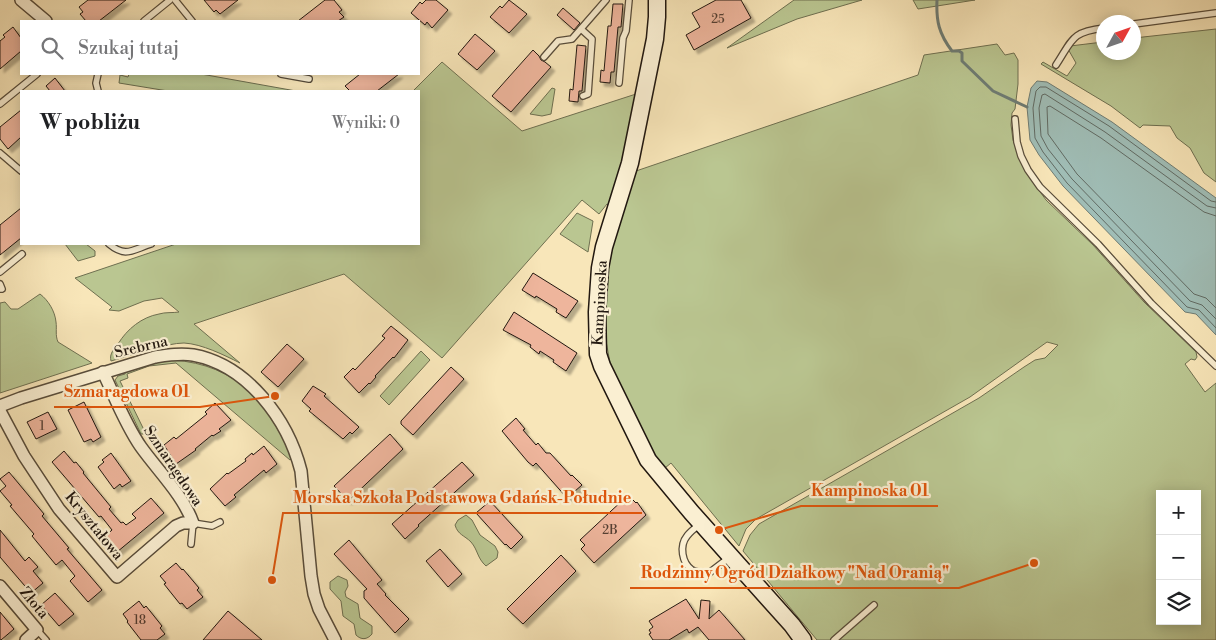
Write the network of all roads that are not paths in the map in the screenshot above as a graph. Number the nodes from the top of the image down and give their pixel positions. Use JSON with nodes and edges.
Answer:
{"nodes":[{"id":1,"x":21,"y":0,"type":"edge"},
{"id":2,"x":170,"y":0,"type":"edge"},
{"id":3,"x":175,"y":0,"type":"edge"},
{"id":4,"x":606,"y":0,"type":"edge"},
{"id":5,"x":629,"y":0,"type":"edge"},
{"id":6,"x":657,"y":0,"type":"edge"},
{"id":7,"x":1216,"y":13,"type":"edge"},
{"id":8,"x":45,"y":20,"type":"edge"},
{"id":9,"x":145,"y":20,"type":"edge"},
{"id":10,"x":191,"y":20,"type":"edge"},
{"id":11,"x":1141,"y":23,"type":"edge"},
{"id":12,"x":582,"y":29,"type":"junction"},
{"id":13,"x":1096,"y":29,"type":"edge"},
{"id":14,"x":544,"y":56,"type":"dead end"},
{"id":15,"x":1056,"y":65,"type":"dead end"},
{"id":16,"x":35,"y":75,"type":"edge"},
{"id":17,"x":98,"y":75,"type":"edge"},
{"id":18,"x":287,"y":75,"type":"edge"},
{"id":19,"x":309,"y":79,"type":"dead end"},
{"id":20,"x":619,"y":83,"type":"dead end"},
{"id":21,"x":98,"y":90,"type":"edge"},
{"id":22,"x":583,"y":96,"type":"dead end"},
{"id":23,"x":0,"y":104,"type":"edge"},
{"id":24,"x":1015,"y":119,"type":"dead end"},
{"id":25,"x":0,"y":153,"type":"edge"},
{"id":26,"x":20,"y":170,"type":"edge"},
{"id":27,"x":110,"y":245,"type":"edge"},
{"id":28,"x":144,"y":245,"type":"edge"},
{"id":29,"x":22,"y":254,"type":"dead end"},
{"id":30,"x":0,"y":272,"type":"edge"},
{"id":31,"x":0,"y":284,"type":"edge"},
{"id":32,"x":0,"y":289,"type":"edge"},
{"id":33,"x":1216,"y":366,"type":"edge"},
{"id":34,"x":104,"y":372,"type":"junction"},
{"id":35,"x":0,"y":406,"type":"edge"},
{"id":36,"x":0,"y":411,"type":"edge"},
{"id":37,"x":220,"y":522,"type":"dead end"},
{"id":38,"x":193,"y":523,"type":"junction"},
{"id":39,"x":701,"y":523,"type":"junction"},
{"id":40,"x":191,"y":544,"type":"dead end"},
{"id":41,"x":731,"y":556,"type":"junction"},
{"id":42,"x":0,"y":586,"type":"edge"},
{"id":43,"x":874,"y":605,"type":"dead end"},
{"id":44,"x":37,"y":630,"type":"junction"},
{"id":45,"x":26,"y":640,"type":"edge"},
{"id":46,"x":46,"y":640,"type":"edge"},
{"id":47,"x":335,"y":640,"type":"edge"},
{"id":48,"x":803,"y":640,"type":"edge"},
{"id":49,"x":834,"y":640,"type":"edge"}],
"edges":[{"from":1,"to":8,"type":"street"},
{"from":2,"to":9,"type":"lane"},
{"from":3,"to":10,"type":"lane"},
{"from":4,"to":12,"type":"lane"},
{"from":5,"to":20,"type":"lane"},
{"from":6,"to":39,"type":"street","name":"Kampinoska"},
{"from":7,"to":11,"type":"lane"},
{"from":12,"to":14,"type":"lane"},
{"from":12,"to":22,"type":"lane"},
{"from":13,"to":15,"type":"lane"},
{"from":16,"to":23,"type":"lane"},
{"from":17,"to":21,"type":"lane"},
{"from":18,"to":19,"type":"lane"},
{"from":24,"to":33,"type":"lane"},
{"from":25,"to":26,"type":"lane"},
{"from":27,"to":28,"type":"lane"},
{"from":29,"to":30,"type":"lane"},
{"from":31,"to":32,"type":"lane"},
{"from":34,"to":35,"type":"street","name":"Srebrna"},
{"from":34,"to":38,"type":"street","name":"Szmaragdowa"},
{"from":34,"to":47,"type":"street","name":"Srebrna"},
{"from":36,"to":38,"type":"street","name":"Kryształowa"},
{"from":37,"to":38,"type":"lane"},
{"from":38,"to":40,"type":"lane"},
{"from":39,"to":41,"type":"street","name":"Kampinoska"},
{"from":39,"to":41,"type":"lane"},
{"from":41,"to":48,"type":"street","name":"Kampinoska"},
{"from":42,"to":44,"type":"street","name":"Złota"},
{"from":43,"to":49,"type":"lane"},
{"from":44,"to":45,"type":"street"},
{"from":44,"to":46,"type":"lane","name":"Złota"}]}
